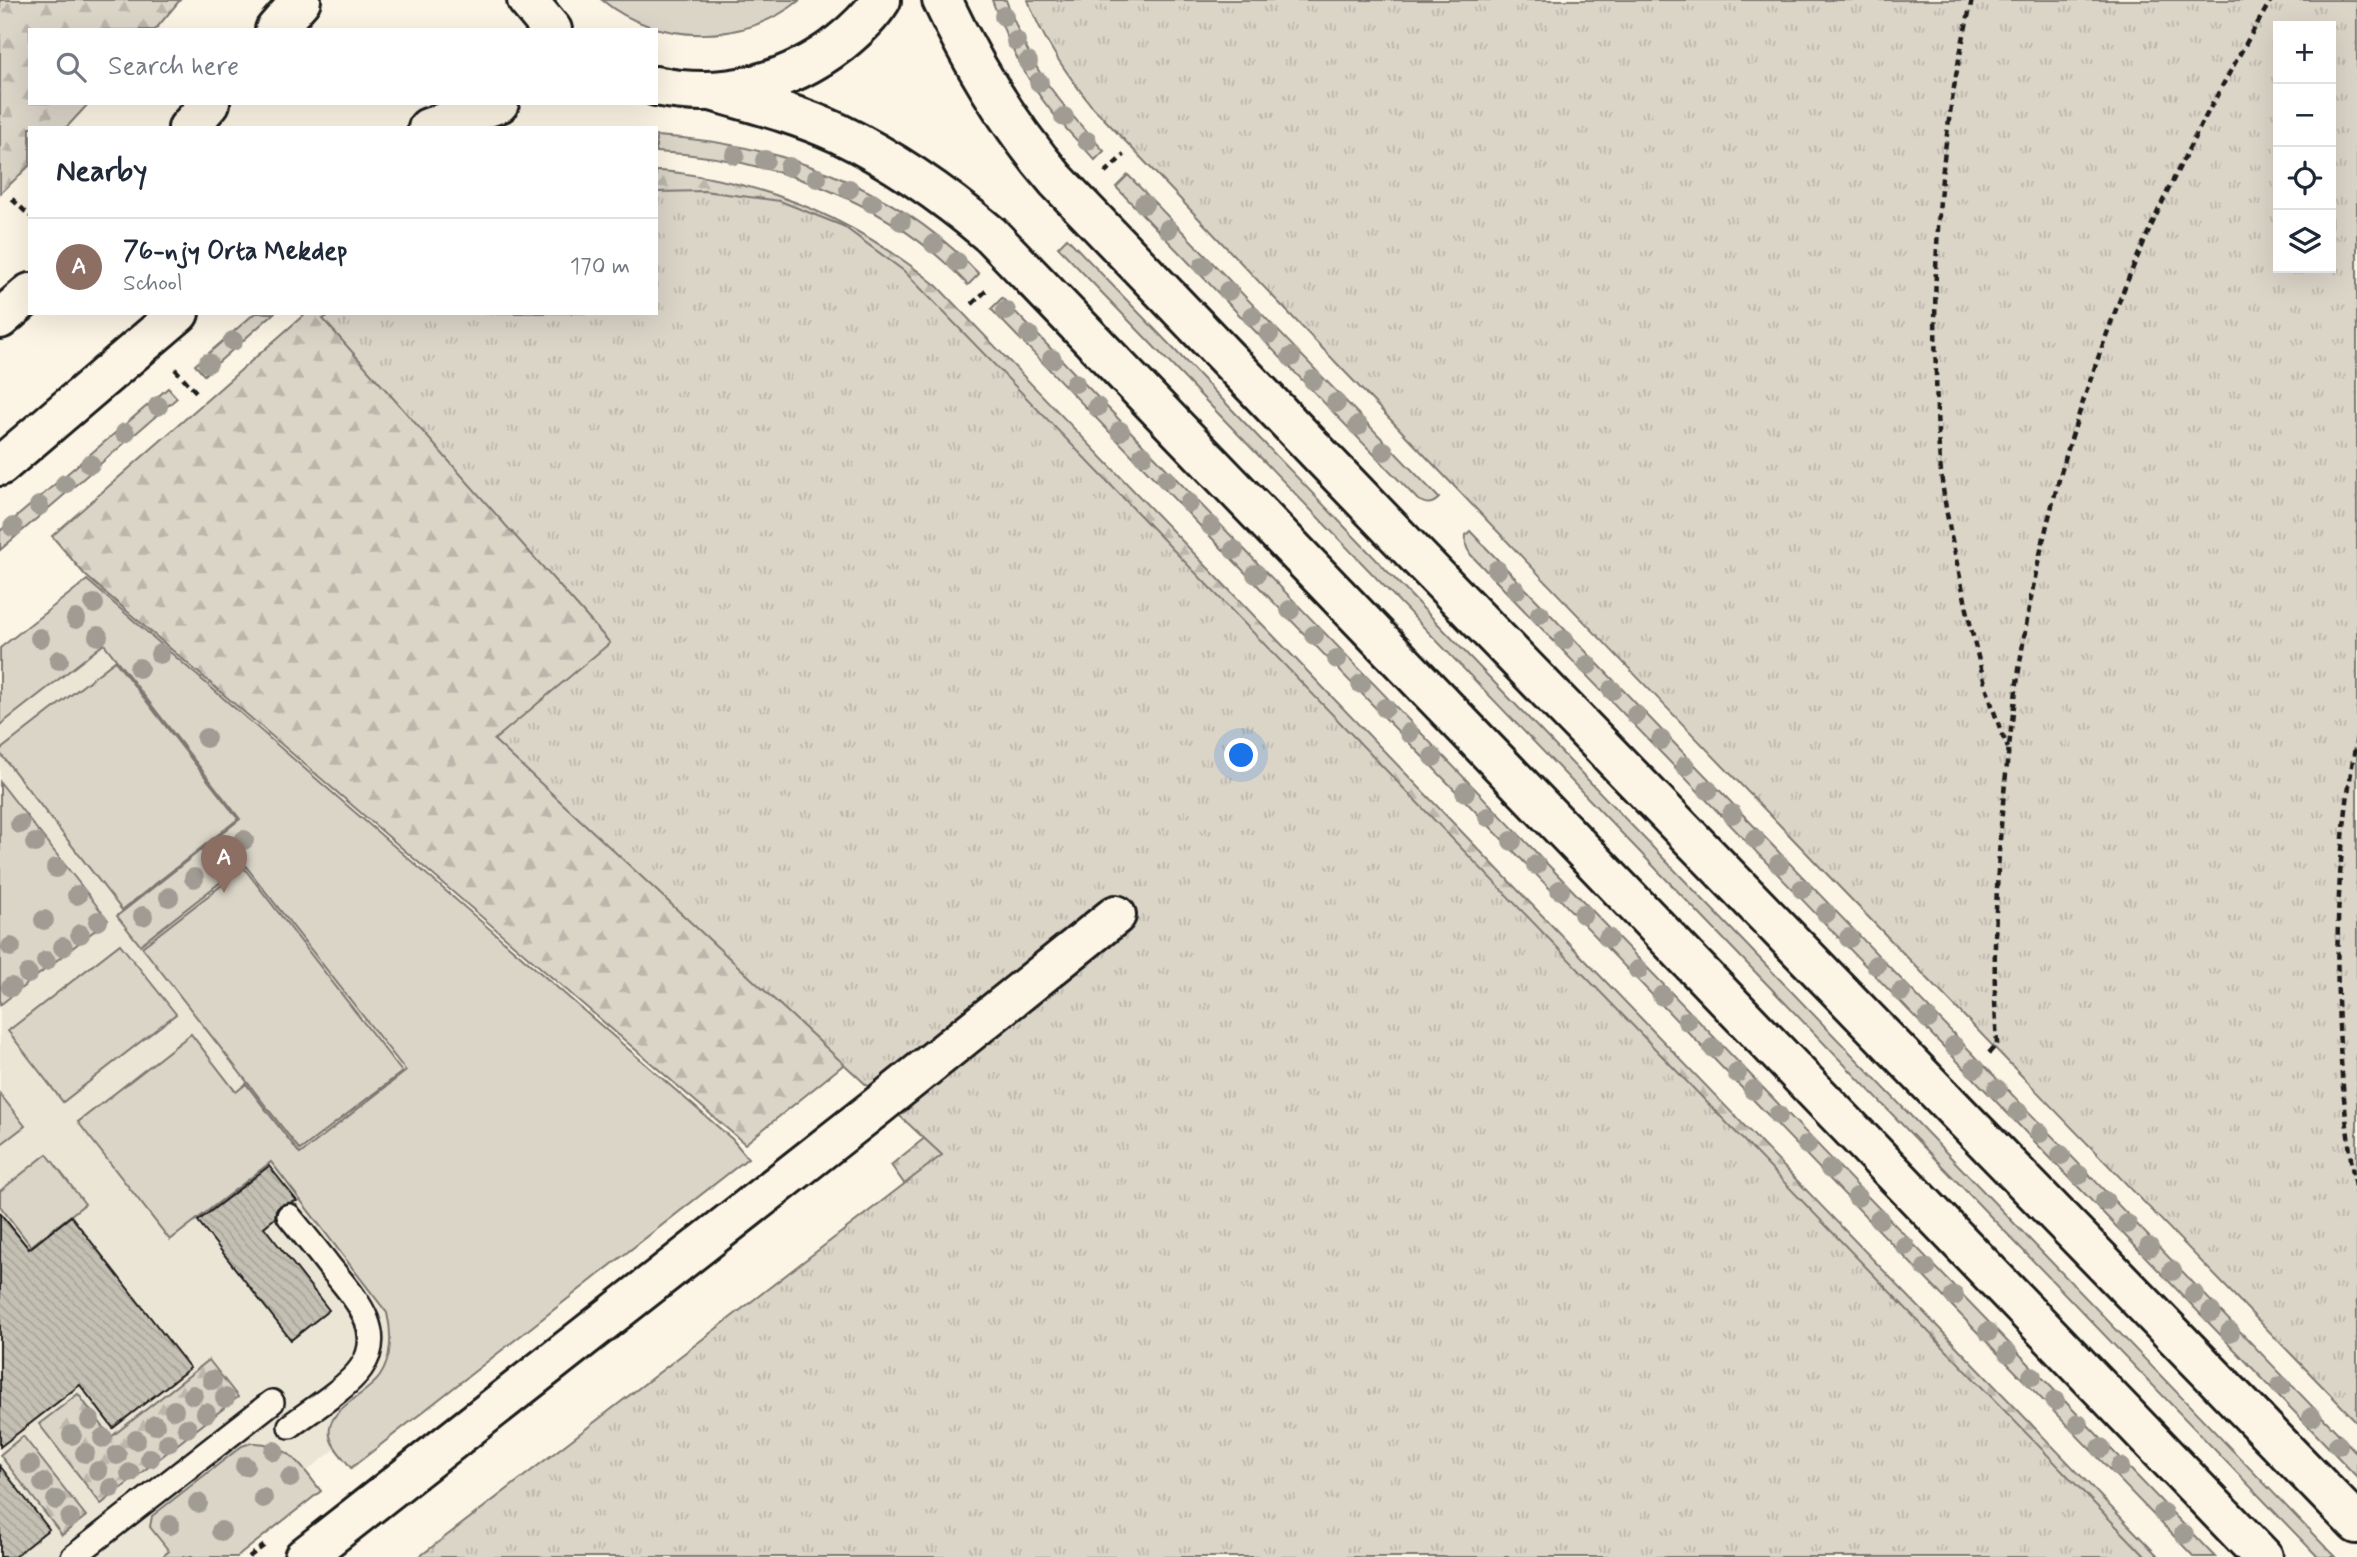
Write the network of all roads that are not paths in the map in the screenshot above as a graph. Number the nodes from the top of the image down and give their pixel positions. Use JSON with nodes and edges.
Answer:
{"nodes":[{"id":1,"x":301,"y":0,"type":"edge"},
{"id":2,"x":527,"y":0,"type":"edge"},
{"id":3,"x":881,"y":0,"type":"edge"},
{"id":4,"x":942,"y":0,"type":"edge"},
{"id":5,"x":277,"y":28,"type":"edge"},
{"id":6,"x":550,"y":28,"type":"edge"},
{"id":7,"x":658,"y":86,"type":"edge"},
{"id":8,"x":715,"y":92,"type":"junction"},
{"id":9,"x":208,"y":105,"type":"edge"},
{"id":10,"x":493,"y":105,"type":"edge"},
{"id":11,"x":190,"y":126,"type":"edge"},
{"id":12,"x":434,"y":126,"type":"edge"},
{"id":13,"x":28,"y":295,"type":"edge"},
{"id":14,"x":177,"y":315,"type":"edge"},
{"id":15,"x":0,"y":319,"type":"edge"},
{"id":16,"x":0,"y":466,"type":"edge"},
{"id":17,"x":1116,"y":915,"type":"dead end"},
{"id":18,"x":289,"y":1216,"type":"dead end"},
{"id":19,"x":272,"y":1402,"type":"dead end"},
{"id":20,"x":290,"y":1426,"type":"dead end"},
{"id":21,"x":2357,"y":1524,"type":"edge"},
{"id":22,"x":74,"y":1557,"type":"edge"},
{"id":23,"x":304,"y":1557,"type":"edge"},
{"id":24,"x":2263,"y":1557,"type":"edge"}],
"edges":[{"from":1,"to":5,"type":"street"},
{"from":2,"to":6,"type":"street"},
{"from":3,"to":8,"type":"street"},
{"from":4,"to":21,"type":"street"},
{"from":7,"to":8,"type":"street"},
{"from":8,"to":24,"type":"street"},
{"from":9,"to":11,"type":"street"},
{"from":10,"to":12,"type":"street"},
{"from":13,"to":15,"type":"street"},
{"from":14,"to":16,"type":"street"},
{"from":17,"to":23,"type":"street"},
{"from":18,"to":20,"type":"lane"},
{"from":19,"to":22,"type":"lane"}]}
